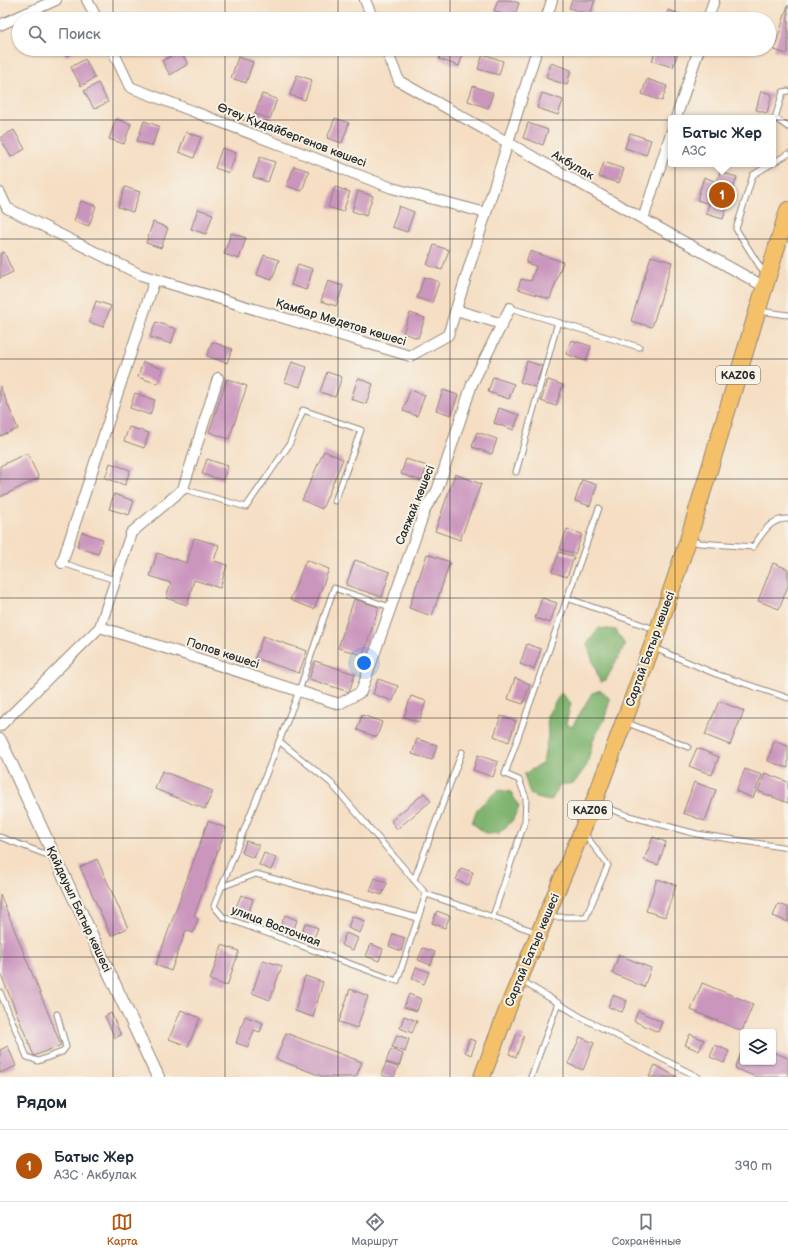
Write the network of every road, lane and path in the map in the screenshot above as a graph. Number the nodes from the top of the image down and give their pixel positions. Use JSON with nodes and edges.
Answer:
{"nodes":[{"id":1,"x":56,"y":0,"type":"edge"},
{"id":2,"x":87,"y":0,"type":"edge"},
{"id":3,"x":365,"y":0,"type":"edge"},
{"id":4,"x":552,"y":0,"type":"edge"},
{"id":5,"x":714,"y":0,"type":"edge"},
{"id":6,"x":29,"y":12,"type":"edge"},
{"id":7,"x":93,"y":12,"type":"edge"},
{"id":8,"x":370,"y":12,"type":"edge"},
{"id":9,"x":548,"y":12,"type":"edge"},
{"id":10,"x":710,"y":12,"type":"edge"},
{"id":11,"x":12,"y":20,"type":"edge"},
{"id":12,"x":0,"y":25,"type":"edge"},
{"id":13,"x":115,"y":56,"type":"edge"},
{"id":14,"x":389,"y":56,"type":"edge"},
{"id":15,"x":535,"y":56,"type":"edge"},
{"id":16,"x":696,"y":56,"type":"edge"},
{"id":17,"x":788,"y":91,"type":"edge"},
{"id":18,"x":677,"y":115,"type":"edge"},
{"id":19,"x":776,"y":115,"type":"edge"},
{"id":20,"x":776,"y":119,"type":"edge"},
{"id":21,"x":788,"y":127,"type":"edge"},
{"id":22,"x":668,"y":142,"type":"edge"},
{"id":23,"x":508,"y":143,"type":"junction"},
{"id":24,"x":788,"y":154,"type":"edge"},
{"id":25,"x":776,"y":161,"type":"edge"},
{"id":26,"x":766,"y":167,"type":"edge"},
{"id":27,"x":0,"y":193,"type":"edge"},
{"id":28,"x":788,"y":210,"type":"edge"},
{"id":29,"x":486,"y":213,"type":"junction"},
{"id":30,"x":642,"y":220,"type":"junction"},
{"id":31,"x":155,"y":279,"type":"junction"},
{"id":32,"x":766,"y":282,"type":"junction"},
{"id":33,"x":510,"y":308,"type":"joint"},
{"id":34,"x":456,"y":310,"type":"junction"},
{"id":35,"x":757,"y":310,"type":"junction"},
{"id":36,"x":788,"y":315,"type":"edge"},
{"id":37,"x":558,"y":322,"type":"junction"},
{"id":38,"x":502,"y":324,"type":"junction"},
{"id":39,"x":639,"y":347,"type":"dead end"},
{"id":40,"x":218,"y":378,"type":"dead end"},
{"id":41,"x":516,"y":472,"type":"dead end"},
{"id":42,"x":183,"y":489,"type":"junction"},
{"id":43,"x":335,"y":501,"type":"dead end"},
{"id":44,"x":599,"y":508,"type":"dead end"},
{"id":45,"x":788,"y":519,"type":"edge"},
{"id":46,"x":688,"y":540,"type":"junction"},
{"id":47,"x":62,"y":562,"type":"joint"},
{"id":48,"x":115,"y":580,"type":"junction"},
{"id":49,"x":567,"y":598,"type":"junction"},
{"id":50,"x":390,"y":607,"type":"junction"},
{"id":51,"x":100,"y":627,"type":"junction"},
{"id":52,"x":658,"y":630,"type":"junction"},
{"id":53,"x":651,"y":647,"type":"junction"},
{"id":54,"x":298,"y":691,"type":"junction"},
{"id":55,"x":788,"y":698,"type":"edge"},
{"id":56,"x":339,"y":704,"type":"joint"},
{"id":57,"x":624,"y":721,"type":"junction"},
{"id":58,"x":0,"y":726,"type":"edge"},
{"id":59,"x":0,"y":740,"type":"edge"},
{"id":60,"x":279,"y":740,"type":"junction"},
{"id":61,"x":688,"y":746,"type":"dead end"},
{"id":62,"x":462,"y":752,"type":"dead end"},
{"id":63,"x":594,"y":802,"type":"junction"},
{"id":64,"x":582,"y":830,"type":"junction"},
{"id":65,"x":0,"y":837,"type":"edge"},
{"id":66,"x":788,"y":848,"type":"edge"},
{"id":67,"x":55,"y":858,"type":"junction"},
{"id":68,"x":414,"y":880,"type":"junction"},
{"id":69,"x":221,"y":886,"type":"junction"},
{"id":70,"x":426,"y":894,"type":"junction"},
{"id":71,"x":493,"y":916,"type":"junction"},
{"id":72,"x":546,"y":917,"type":"junction"},
{"id":73,"x":418,"y":918,"type":"junction"},
{"id":74,"x":539,"y":933,"type":"junction"},
{"id":75,"x":520,"y":979,"type":"junction"},
{"id":76,"x":0,"y":992,"type":"edge"},
{"id":77,"x":558,"y":1003,"type":"junction"},
{"id":78,"x":56,"y":1014,"type":"dead end"},
{"id":79,"x":158,"y":1077,"type":"edge"},
{"id":80,"x":482,"y":1077,"type":"edge"},
{"id":81,"x":530,"y":1077,"type":"edge"},
{"id":82,"x":698,"y":1077,"type":"edge"}],
"edges":[{"from":1,"to":6,"type":"street"},
{"from":2,"to":7,"type":"street"},
{"from":3,"to":8,"type":"street"},
{"from":4,"to":9,"type":"street"},
{"from":5,"to":10,"type":"street"},
{"from":11,"to":12,"type":"street"},
{"from":13,"to":29,"type":"street","name":"Өтеу Құдайбергенов көшесі"},
{"from":14,"to":23,"type":"street","name":"Акбулак"},
{"from":15,"to":23,"type":"street","name":"Қамбар Медетов көшесі"},
{"from":16,"to":18,"type":"street"},
{"from":17,"to":19,"type":"lane"},
{"from":20,"to":21,"type":"lane"},
{"from":22,"to":30,"type":"street"},
{"from":23,"to":29,"type":"street","name":"Қамбар Медетов көшесі"},
{"from":23,"to":30,"type":"street","name":"Акбулак"},
{"from":24,"to":25,"type":"lane"},
{"from":26,"to":32,"type":"lane"},
{"from":27,"to":31,"type":"street","name":"Қамбар Медетов көшесі"},
{"from":28,"to":32,"type":"highway","name":"Сартай Батыр көшесі","number":"KАZ06"},
{"from":29,"to":34,"type":"street","name":"Қамбар Медетов көшесі"},
{"from":30,"to":32,"type":"street","name":"Акбулак"},
{"from":31,"to":34,"type":"street","name":"Қамбар Медетов көшесі"},
{"from":31,"to":47,"type":"street"},
{"from":32,"to":35,"type":"highway","name":"Сартай Батыр көшесі","number":"KАZ06"},
{"from":33,"to":37,"type":"lane"},
{"from":33,"to":38,"type":"street","name":"Саяжай көшесі"},
{"from":34,"to":38,"type":"street"},
{"from":35,"to":36,"type":"lane"},
{"from":35,"to":46,"type":"highway","name":"Сартай Батыр көшесі","number":"KАZ06"},
{"from":37,"to":39,"type":"lane"},
{"from":37,"to":41,"type":"lane"},
{"from":38,"to":50,"type":"street","name":"Саяжай көшесі"},
{"from":40,"to":42,"type":"street"},
{"from":42,"to":43,"type":"lane"},
{"from":42,"to":48,"type":"street"},
{"from":44,"to":49,"type":"lane"},
{"from":45,"to":46,"type":"lane"},
{"from":46,"to":52,"type":"highway","name":"Сартай Батыр көшесі","number":"KАZ06"},
{"from":47,"to":48,"type":"lane"},
{"from":48,"to":51,"type":"street"},
{"from":49,"to":52,"type":"lane"},
{"from":49,"to":71,"type":"lane"},
{"from":50,"to":54,"type":"lane","name":"улица Восточная"},
{"from":50,"to":56,"type":"street","name":"Саяжай көшесі"},
{"from":51,"to":54,"type":"street","name":"Попов көшесі"},
{"from":51,"to":58,"type":"street"},
{"from":52,"to":53,"type":"highway","name":"Сартай Батыр көшесі","number":"KАZ06"},
{"from":53,"to":55,"type":"lane"},
{"from":53,"to":57,"type":"highway","name":"Сартай Батыр көшесі","number":"KАZ06"},
{"from":54,"to":56,"type":"street","name":"Попов көшесі"},
{"from":54,"to":60,"type":"lane","name":"улица Восточная"},
{"from":57,"to":61,"type":"lane"},
{"from":57,"to":63,"type":"highway","name":"Сартай Батыр көшесі","number":"KАZ06"},
{"from":59,"to":67,"type":"street","name":"Қайдауыл Батыр көшесі"},
{"from":60,"to":68,"type":"lane"},
{"from":60,"to":69,"type":"lane","name":"улица Восточная"},
{"from":62,"to":68,"type":"lane"},
{"from":63,"to":64,"type":"highway","name":"Сартай Батыр көшесі","number":"KАZ06"},
{"from":63,"to":66,"type":"lane"},
{"from":64,"to":72,"type":"highway","name":"Сартай Батыр көшесі","number":"KАZ06"},
{"from":64,"to":72,"type":"lane"},
{"from":65,"to":67,"type":"lane"},
{"from":67,"to":79,"type":"street","name":"Қайдауыл Батыр көшесі"},
{"from":68,"to":70,"type":"lane"},
{"from":69,"to":73,"type":"lane"},
{"from":69,"to":73,"type":"lane","name":"улица Восточная"},
{"from":70,"to":71,"type":"lane"},
{"from":70,"to":73,"type":"lane","name":"улица Восточная"},
{"from":71,"to":74,"type":"lane"},
{"from":72,"to":74,"type":"highway","name":"Сартай Батыр көшесі","number":"KАZ06"},
{"from":74,"to":75,"type":"highway","name":"Сартай Батыр көшесі","number":"KАZ06"},
{"from":75,"to":77,"type":"lane"},
{"from":75,"to":80,"type":"highway","name":"Сартай Батыр көшесі","number":"KАZ06"},
{"from":76,"to":78,"type":"lane"},
{"from":77,"to":81,"type":"lane"},
{"from":77,"to":82,"type":"lane"}]}
